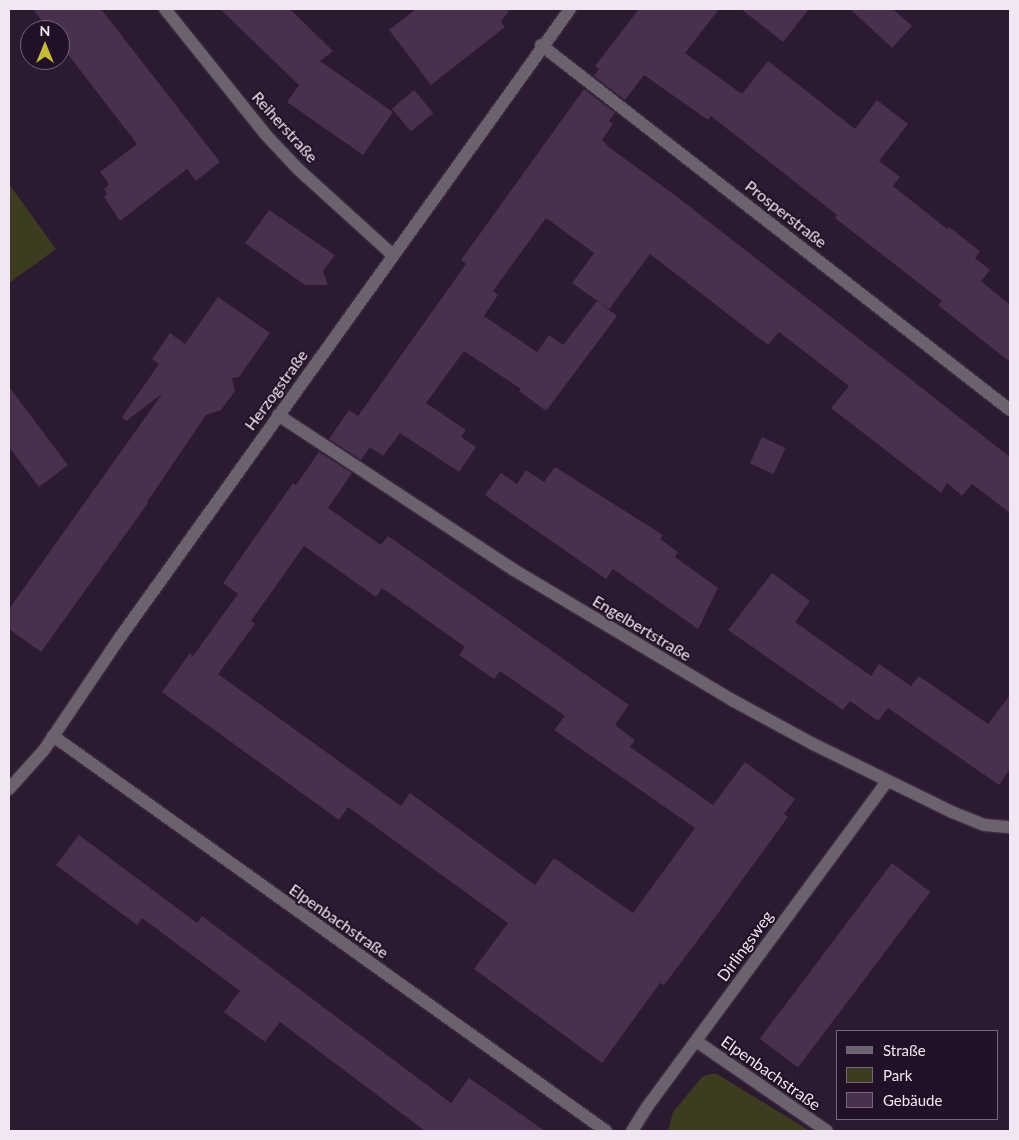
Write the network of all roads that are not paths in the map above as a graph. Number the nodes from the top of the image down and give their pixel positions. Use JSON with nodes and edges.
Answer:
{"nodes":[{"id":1,"x":165,"y":9,"type":"edge"},
{"id":2,"x":570,"y":9,"type":"edge"},
{"id":3,"x":541,"y":45,"type":"junction"},
{"id":4,"x":394,"y":255,"type":"junction"},
{"id":5,"x":1010,"y":410,"type":"edge"},
{"id":6,"x":278,"y":415,"type":"junction"},
{"id":7,"x":53,"y":736,"type":"junction"},
{"id":8,"x":887,"y":781,"type":"junction"},
{"id":9,"x":10,"y":785,"type":"edge"},
{"id":10,"x":1010,"y":827,"type":"edge"},
{"id":11,"x":696,"y":1041,"type":"junction"},
{"id":12,"x":606,"y":1131,"type":"edge"},
{"id":13,"x":632,"y":1131,"type":"edge"},
{"id":14,"x":827,"y":1131,"type":"edge"}],
"edges":[{"from":1,"to":4,"type":"street","name":"Reiherstraße"},
{"from":2,"to":3,"type":"street","name":"Herzogstraße"},
{"from":3,"to":4,"type":"street","name":"Herzogstraße"},
{"from":3,"to":5,"type":"street","name":"Prosperstraße"},
{"from":4,"to":6,"type":"street","name":"Herzogstraße"},
{"from":6,"to":7,"type":"street","name":"Herzogstraße"},
{"from":6,"to":8,"type":"street","name":"Engelbertstraße"},
{"from":7,"to":9,"type":"street","name":"Herzogstraße"},
{"from":7,"to":12,"type":"street","name":"Elpenbachstraße"},
{"from":8,"to":10,"type":"street","name":"Engelbertstraße"},
{"from":8,"to":11,"type":"street","name":"Dirlingsweg"},
{"from":11,"to":13,"type":"street","name":"Dirlingsweg"},
{"from":11,"to":14,"type":"street","name":"Elpenbachstraße"}]}
